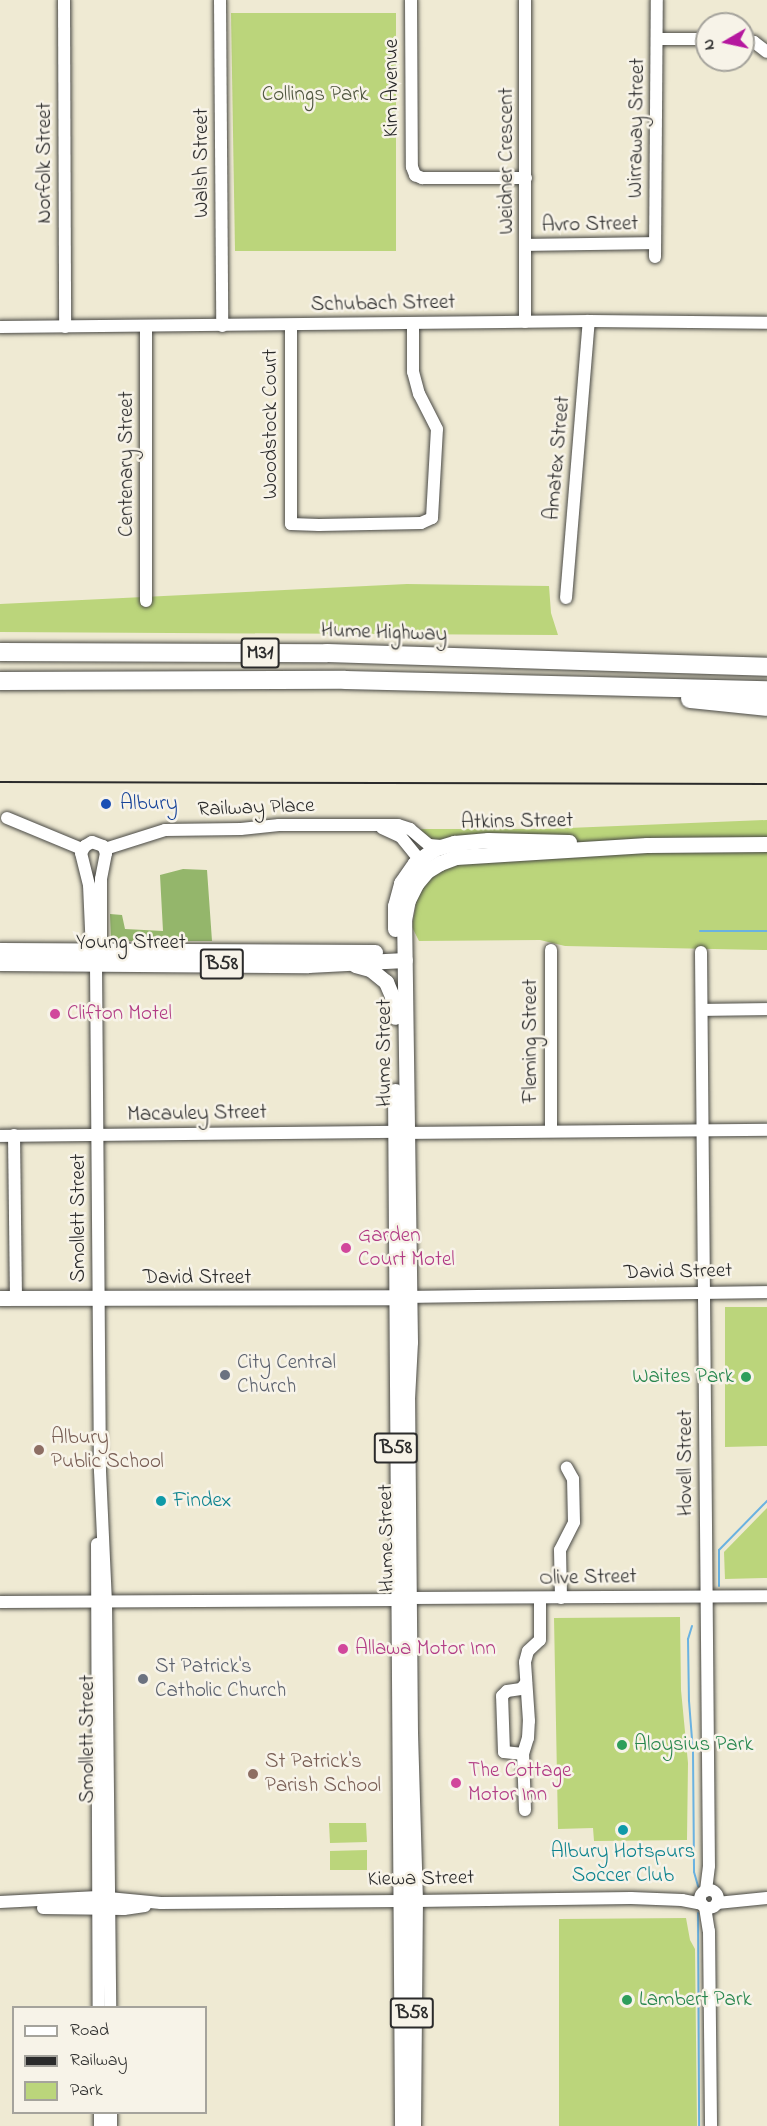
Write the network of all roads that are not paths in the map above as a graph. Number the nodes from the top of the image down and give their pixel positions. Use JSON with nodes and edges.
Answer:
{"nodes":[{"id":1,"x":64,"y":0,"type":"edge"},
{"id":2,"x":220,"y":0,"type":"edge"},
{"id":3,"x":411,"y":0,"type":"edge"},
{"id":4,"x":525,"y":0,"type":"edge"},
{"id":5,"x":657,"y":0,"type":"edge"},
{"id":6,"x":658,"y":39,"type":"junction"},
{"id":7,"x":695,"y":39,"type":"edge"},
{"id":8,"x":755,"y":43,"type":"edge"},
{"id":9,"x":767,"y":52,"type":"edge"},
{"id":10,"x":526,"y":178,"type":"junction"},
{"id":11,"x":655,"y":243,"type":"junction"},
{"id":12,"x":526,"y":245,"type":"junction"},
{"id":13,"x":655,"y":257,"type":"dead end"},
{"id":14,"x":589,"y":321,"type":"junction"},
{"id":15,"x":525,"y":322,"type":"junction"},
{"id":16,"x":767,"y":323,"type":"edge"},
{"id":17,"x":413,"y":324,"type":"junction"},
{"id":18,"x":291,"y":325,"type":"junction"},
{"id":19,"x":222,"y":326,"type":"junction"},
{"id":20,"x":0,"y":327,"type":"edge"},
{"id":21,"x":65,"y":327,"type":"junction"},
{"id":22,"x":146,"y":327,"type":"junction"},
{"id":23,"x":566,"y":598,"type":"dead end"},
{"id":24,"x":146,"y":601,"type":"dead end"},
{"id":25,"x":0,"y":652,"type":"edge"},
{"id":26,"x":767,"y":654,"type":"edge"},
{"id":27,"x":520,"y":660,"type":"junction"},
{"id":28,"x":767,"y":667,"type":"edge"},
{"id":29,"x":0,"y":681,"type":"edge"},
{"id":30,"x":404,"y":681,"type":"junction"},
{"id":31,"x":767,"y":690,"type":"edge"},
{"id":32,"x":767,"y":708,"type":"edge"},
{"id":33,"x":7,"y":818,"type":"dead end"},
{"id":34,"x":375,"y":826,"type":"junction"},
{"id":35,"x":454,"y":843,"type":"junction"},
{"id":36,"x":767,"y":844,"type":"edge"},
{"id":37,"x":647,"y":846,"type":"junction"},
{"id":38,"x":82,"y":849,"type":"junction"},
{"id":39,"x":105,"y":849,"type":"junction"},
{"id":40,"x":522,"y":853,"type":"junction"},
{"id":41,"x":419,"y":859,"type":"junction"},
{"id":42,"x":85,"y":864,"type":"junction"},
{"id":43,"x":103,"y":864,"type":"junction"},
{"id":44,"x":0,"y":950,"type":"edge"},
{"id":45,"x":551,"y":950,"type":"dead end"},
{"id":46,"x":701,"y":952,"type":"dead end"},
{"id":47,"x":96,"y":955,"type":"junction"},
{"id":48,"x":401,"y":955,"type":"junction"},
{"id":49,"x":0,"y":963,"type":"edge"},
{"id":50,"x":348,"y":964,"type":"junction"},
{"id":51,"x":767,"y":1009,"type":"edge"},
{"id":52,"x":703,"y":1010,"type":"junction"},
{"id":53,"x":395,"y":1017,"type":"junction"},
{"id":54,"x":767,"y":1130,"type":"edge"},
{"id":55,"x":551,"y":1131,"type":"junction"},
{"id":56,"x":702,"y":1131,"type":"junction"},
{"id":57,"x":401,"y":1133,"type":"junction"},
{"id":58,"x":98,"y":1135,"type":"junction"},
{"id":59,"x":0,"y":1136,"type":"edge"},
{"id":60,"x":14,"y":1136,"type":"junction"},
{"id":61,"x":705,"y":1292,"type":"junction"},
{"id":62,"x":767,"y":1292,"type":"edge"},
{"id":63,"x":402,"y":1297,"type":"junction"},
{"id":64,"x":16,"y":1298,"type":"junction"},
{"id":65,"x":0,"y":1299,"type":"edge"},
{"id":66,"x":99,"y":1299,"type":"junction"},
{"id":67,"x":567,"y":1468,"type":"dead end"},
{"id":68,"x":707,"y":1596,"type":"junction"},
{"id":69,"x":767,"y":1596,"type":"edge"},
{"id":70,"x":540,"y":1598,"type":"junction"},
{"id":71,"x":561,"y":1598,"type":"junction"},
{"id":72,"x":403,"y":1599,"type":"junction"},
{"id":73,"x":0,"y":1602,"type":"edge"},
{"id":74,"x":101,"y":1602,"type":"junction"},
{"id":75,"x":526,"y":1683,"type":"junction"},
{"id":76,"x":523,"y":1754,"type":"junction"},
{"id":77,"x":525,"y":1810,"type":"dead end"},
{"id":78,"x":767,"y":1898,"type":"edge"},
{"id":79,"x":709,"y":1899,"type":"junction"},
{"id":80,"x":407,"y":1901,"type":"junction"},
{"id":81,"x":103,"y":1904,"type":"junction"},
{"id":82,"x":4,"y":1905,"type":"edge"},
{"id":83,"x":99,"y":2006,"type":"edge"},
{"id":84,"x":110,"y":2006,"type":"edge"},
{"id":85,"x":402,"y":2126,"type":"edge"},
{"id":86,"x":413,"y":2126,"type":"edge"},
{"id":87,"x":711,"y":2126,"type":"edge"}],
"edges":[{"from":1,"to":21,"type":"street","name":"Norfolk Street"},
{"from":2,"to":19,"type":"street","name":"Walsh Street"},
{"from":3,"to":10,"type":"street","name":"Kim Avenue"},
{"from":4,"to":10,"type":"street","name":"Weidner Crescent"},
{"from":5,"to":6,"type":"street","name":"Wirraway Street"},
{"from":6,"to":7,"type":"street"},
{"from":6,"to":11,"type":"street","name":"Wirraway Street"},
{"from":8,"to":9,"type":"street"},
{"from":10,"to":12,"type":"street","name":"Weidner Crescent"},
{"from":11,"to":12,"type":"street","name":"Avro Street"},
{"from":11,"to":13,"type":"street","name":"Wirraway Street"},
{"from":12,"to":15,"type":"street","name":"Weidner Crescent"},
{"from":14,"to":15,"type":"street","name":"Schubach Street"},
{"from":14,"to":16,"type":"street","name":"Schubach Street"},
{"from":14,"to":23,"type":"street","name":"Amatex Street"},
{"from":15,"to":17,"type":"street","name":"Schubach Street"},
{"from":17,"to":18,"type":"street","name":"Schubach Street"},
{"from":17,"to":18,"type":"street","name":"Woodstock Court"},
{"from":18,"to":19,"type":"street","name":"Schubach Street"},
{"from":19,"to":22,"type":"street","name":"Schubach Street"},
{"from":20,"to":21,"type":"street","name":"Schubach Street"},
{"from":21,"to":22,"type":"street","name":"Schubach Street"},
{"from":22,"to":24,"type":"street","name":"Centenary Street"},
{"from":25,"to":27,"type":"highway","name":"Hume Highway","number":"M31"},
{"from":26,"to":27,"type":"highway"},
{"from":27,"to":28,"type":"highway","name":"Hume Highway","number":"M31"},
{"from":29,"to":30,"type":"highway","number":"M31"},
{"from":30,"to":31,"type":"highway","number":"M31"},
{"from":30,"to":32,"type":"highway"},
{"from":33,"to":38,"type":"street"},
{"from":34,"to":35,"type":"street","name":"Railway Place"},
{"from":34,"to":39,"type":"street","name":"Railway Place"},
{"from":34,"to":41,"type":"street","name":"Railway Place"},
{"from":35,"to":37,"type":"main road","name":"Atkins Street"},
{"from":35,"to":41,"type":"main road","name":"Atkins Street"},
{"from":36,"to":37,"type":"main road","name":"Atkins Street"},
{"from":37,"to":40,"type":"main road","name":"Atkins Street"},
{"from":38,"to":39,"type":"street"},
{"from":38,"to":42,"type":"street"},
{"from":39,"to":43,"type":"street"},
{"from":40,"to":41,"type":"main road"},
{"from":40,"to":48,"type":"main road","name":"Atkins Street"},
{"from":41,"to":48,"type":"main road","name":"Atkins Street"},
{"from":42,"to":43,"type":"street"},
{"from":42,"to":47,"type":"street"},
{"from":43,"to":47,"type":"street"},
{"from":44,"to":47,"type":"main road","name":"Young Street","number":"B58"},
{"from":45,"to":55,"type":"street","name":"Fleming Street"},
{"from":46,"to":52,"type":"street","name":"Hovell Street"},
{"from":47,"to":48,"type":"main road","name":"Young Street","number":"B58"},
{"from":47,"to":49,"type":"main road","name":"Young Street","number":"B58"},
{"from":47,"to":50,"type":"main road","name":"Young Street","number":"B58"},
{"from":47,"to":58,"type":"street","name":"Smollett Street"},
{"from":48,"to":50,"type":"main road","name":"Young Street","number":"B58"},
{"from":48,"to":53,"type":"main road","name":"Hume Street","number":"B58"},
{"from":48,"to":57,"type":"main road","name":"Hume Street","number":"B58"},
{"from":50,"to":53,"type":"main road","number":"B58"},
{"from":51,"to":52,"type":"street"},
{"from":52,"to":56,"type":"street","name":"Hovell Street"},
{"from":53,"to":57,"type":"main road","name":"Hume Street","number":"B58"},
{"from":54,"to":56,"type":"street","name":"Macauley Street"},
{"from":55,"to":56,"type":"street","name":"Macauley Street"},
{"from":55,"to":57,"type":"street","name":"Macauley Street"},
{"from":56,"to":61,"type":"street","name":"Hovell Street"},
{"from":57,"to":58,"type":"street","name":"Macauley Street"},
{"from":57,"to":63,"type":"main road","name":"Hume Street","number":"B58"},
{"from":58,"to":60,"type":"street","name":"Macauley Street"},
{"from":58,"to":66,"type":"street","name":"Smollett Street"},
{"from":59,"to":60,"type":"street","name":"Macauley Street"},
{"from":60,"to":64,"type":"street"},
{"from":61,"to":62,"type":"street","name":"David Street"},
{"from":61,"to":63,"type":"street","name":"David Street"},
{"from":61,"to":68,"type":"street","name":"Hovell Street"},
{"from":63,"to":66,"type":"main road","name":"David Street"},
{"from":63,"to":72,"type":"main road","name":"Hume Street","number":"B58"},
{"from":64,"to":65,"type":"main road","name":"David Street"},
{"from":64,"to":66,"type":"main road","name":"David Street"},
{"from":66,"to":74,"type":"street","name":"Smollett Street"},
{"from":67,"to":71,"type":"street"},
{"from":68,"to":69,"type":"street","name":"Olive Street"},
{"from":68,"to":71,"type":"street","name":"Olive Street"},
{"from":68,"to":79,"type":"street","name":"Hovell Street"},
{"from":70,"to":71,"type":"street","name":"Olive Street"},
{"from":70,"to":72,"type":"street","name":"Olive Street"},
{"from":70,"to":75,"type":"street"},
{"from":72,"to":74,"type":"street","name":"Olive Street"},
{"from":72,"to":80,"type":"main road","name":"Hume Street","number":"B58"},
{"from":73,"to":74,"type":"street","name":"Olive Street"},
{"from":74,"to":81,"type":"street","name":"Smollett Street"},
{"from":75,"to":76,"type":"street"},
{"from":75,"to":76,"type":"street"},
{"from":76,"to":77,"type":"street"},
{"from":78,"to":79,"type":"street","name":"Kiewa Street"},
{"from":79,"to":80,"type":"street","name":"Kiewa Street"},
{"from":79,"to":87,"type":"street","name":"Hovell Street"},
{"from":80,"to":81,"type":"street","name":"Kiewa Street"},
{"from":80,"to":85,"type":"main road","name":"Hume Street","number":"B58"},
{"from":80,"to":86,"type":"main road","name":"Hume Street","number":"B58"},
{"from":81,"to":82,"type":"street","name":"Kiewa Street"},
{"from":81,"to":83,"type":"street","name":"Smollett Street"},
{"from":81,"to":84,"type":"street","name":"Smollett Street"}]}
